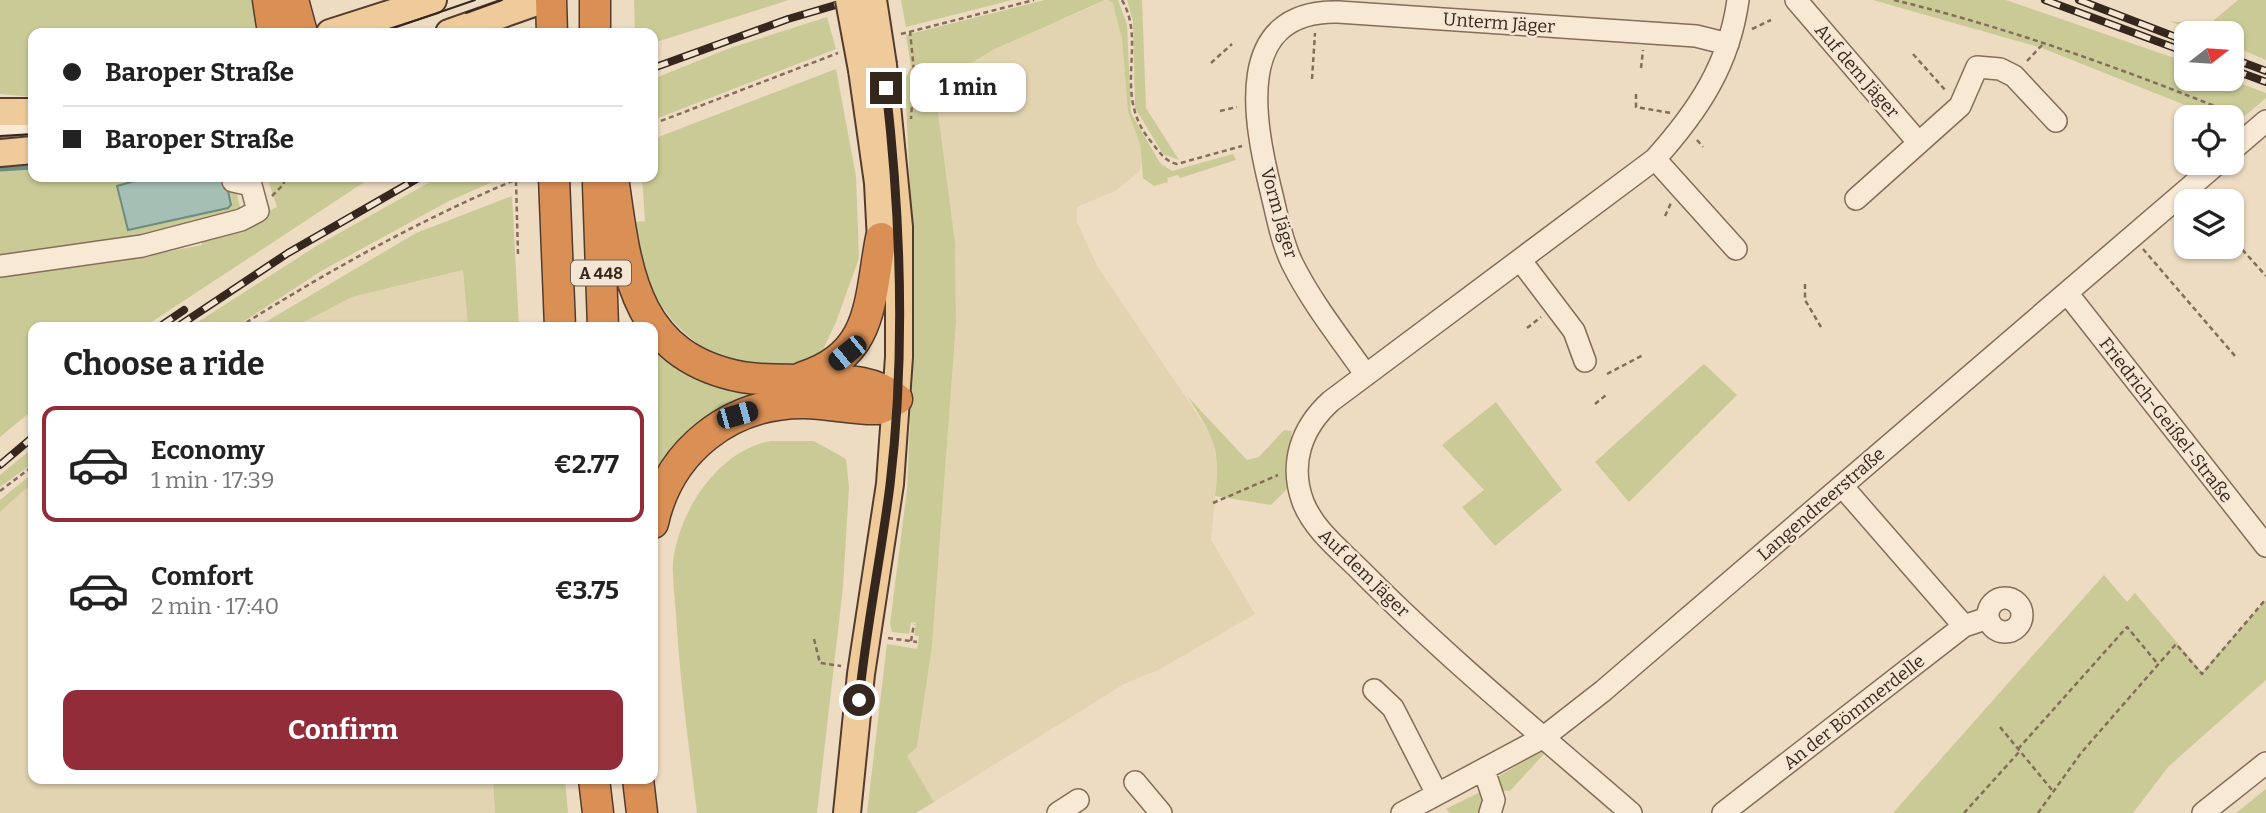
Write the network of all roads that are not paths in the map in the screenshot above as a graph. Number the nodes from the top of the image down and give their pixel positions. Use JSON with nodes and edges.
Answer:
{"nodes":[{"id":1,"x":268,"y":0,"type":"edge"},
{"id":2,"x":293,"y":0,"type":"edge"},
{"id":3,"x":433,"y":0,"type":"edge"},
{"id":4,"x":542,"y":0,"type":"edge"},
{"id":5,"x":551,"y":0,"type":"edge"},
{"id":6,"x":595,"y":0,"type":"edge"},
{"id":7,"x":849,"y":0,"type":"edge"},
{"id":8,"x":873,"y":0,"type":"edge"},
{"id":9,"x":1738,"y":0,"type":"edge"},
{"id":10,"x":1796,"y":0,"type":"edge"},
{"id":11,"x":272,"y":28,"type":"edge"},
{"id":12,"x":301,"y":28,"type":"edge"},
{"id":13,"x":346,"y":28,"type":"edge"},
{"id":14,"x":463,"y":28,"type":"edge"},
{"id":15,"x":552,"y":28,"type":"edge"},
{"id":16,"x":595,"y":28,"type":"edge"},
{"id":17,"x":1275,"y":35,"type":"joint"},
{"id":18,"x":1728,"y":44,"type":"junction"},
{"id":19,"x":873,"y":67,"type":"junction"},
{"id":20,"x":0,"y":111,"type":"edge"},
{"id":21,"x":28,"y":112,"type":"edge"},
{"id":22,"x":2056,"y":121,"type":"dead end"},
{"id":23,"x":28,"y":123,"type":"edge"},
{"id":24,"x":0,"y":126,"type":"edge"},
{"id":25,"x":2262,"y":128,"type":"edge"},
{"id":26,"x":28,"y":134,"type":"edge"},
{"id":27,"x":0,"y":135,"type":"edge"},
{"id":28,"x":2244,"y":141,"type":"edge"},
{"id":29,"x":1918,"y":142,"type":"junction"},
{"id":30,"x":28,"y":150,"type":"edge"},
{"id":31,"x":0,"y":153,"type":"edge"},
{"id":32,"x":1655,"y":159,"type":"junction"},
{"id":33,"x":2204,"y":175,"type":"edge"},
{"id":34,"x":238,"y":182,"type":"edge"},
{"id":35,"x":554,"y":182,"type":"edge"},
{"id":36,"x":599,"y":182,"type":"edge"},
{"id":37,"x":612,"y":182,"type":"edge"},
{"id":38,"x":1856,"y":199,"type":"dead end"},
{"id":39,"x":608,"y":216,"type":"junction"},
{"id":40,"x":881,"y":238,"type":"junction"},
{"id":41,"x":1736,"y":249,"type":"dead end"},
{"id":42,"x":1521,"y":261,"type":"junction"},
{"id":43,"x":0,"y":266,"type":"edge"},
{"id":44,"x":2067,"y":293,"type":"junction"},
{"id":45,"x":560,"y":322,"type":"edge"},
{"id":46,"x":603,"y":322,"type":"edge"},
{"id":47,"x":651,"y":322,"type":"edge"},
{"id":48,"x":658,"y":331,"type":"edge"},
{"id":49,"x":1585,"y":361,"type":"dead end"},
{"id":50,"x":1366,"y":375,"type":"junction"},
{"id":51,"x":796,"y":379,"type":"junction"},
{"id":52,"x":886,"y":398,"type":"junction"},
{"id":53,"x":1842,"y":486,"type":"junction"},
{"id":54,"x":658,"y":509,"type":"edge"},
{"id":55,"x":2266,"y":546,"type":"edge"},
{"id":56,"x":1988,"y":618,"type":"dead end"},
{"id":57,"x":1964,"y":626,"type":"junction"},
{"id":58,"x":861,"y":674,"type":"junction"},
{"id":59,"x":1374,"y":690,"type":"dead end"},
{"id":60,"x":1544,"y":737,"type":"junction"},
{"id":61,"x":2266,"y":763,"type":"edge"},
{"id":62,"x":1484,"y":769,"type":"junction"},
{"id":63,"x":1135,"y":782,"type":"dead end"},
{"id":64,"x":595,"y":784,"type":"edge"},
{"id":65,"x":639,"y":784,"type":"edge"},
{"id":66,"x":1437,"y":794,"type":"junction"},
{"id":67,"x":1078,"y":800,"type":"dead end"},
{"id":68,"x":598,"y":813,"type":"edge"},
{"id":69,"x":642,"y":813,"type":"edge"},
{"id":70,"x":847,"y":813,"type":"edge"},
{"id":71,"x":1058,"y":813,"type":"edge"},
{"id":72,"x":1161,"y":813,"type":"edge"},
{"id":73,"x":1402,"y":813,"type":"edge"},
{"id":74,"x":1490,"y":813,"type":"edge"},
{"id":75,"x":1631,"y":813,"type":"edge"},
{"id":76,"x":1723,"y":813,"type":"edge"},
{"id":77,"x":2203,"y":813,"type":"edge"}],
"edges":[{"from":1,"to":11,"type":"highway"},
{"from":2,"to":12,"type":"highway"},
{"from":3,"to":13,"type":"main road"},
{"from":4,"to":14,"type":"main road"},
{"from":5,"to":15,"type":"highway"},
{"from":6,"to":16,"type":"highway"},
{"from":7,"to":19,"type":"main road","bridge":true},
{"from":8,"to":19,"type":"main road","bridge":true},
{"from":9,"to":18,"type":"street","name":"Auf dem Jäger"},
{"from":10,"to":29,"type":"street","name":"Auf dem Jäger"},
{"from":17,"to":18,"type":"street","name":"Unterm Jäger"},
{"from":17,"to":50,"type":"street","name":"Vorm Jäger"},
{"from":18,"to":32,"type":"street","name":"Auf dem Jäger"},
{"from":19,"to":40,"type":"main road"},
{"from":19,"to":52,"type":"main road"},
{"from":20,"to":21,"type":"main road"},
{"from":22,"to":29,"type":"street"},
{"from":23,"to":24,"type":"street"},
{"from":25,"to":28,"type":"street"},
{"from":26,"to":27,"type":"street"},
{"from":29,"to":38,"type":"street"},
{"from":30,"to":31,"type":"main road"},
{"from":32,"to":41,"type":"street"},
{"from":32,"to":42,"type":"street","name":"Auf dem Jäger"},
{"from":33,"to":44,"type":"street","name":"Langendreerstraße"},
{"from":34,"to":43,"type":"street"},
{"from":35,"to":45,"type":"highway","number":"A 448"},
{"from":36,"to":39,"type":"highway","number":"A 448"},
{"from":37,"to":39,"type":"highway"},
{"from":39,"to":46,"type":"highway","number":"A 448"},
{"from":39,"to":47,"type":"highway"},
{"from":40,"to":51,"type":"highway"},
{"from":40,"to":52,"type":"main road"},
{"from":42,"to":49,"type":"street"},
{"from":42,"to":50,"type":"street","name":"Auf dem Jäger"},
{"from":44,"to":53,"type":"street","name":"Langendreerstraße"},
{"from":44,"to":55,"type":"street","name":"Friedrich-Geißel-Straße"},
{"from":48,"to":51,"type":"highway"},
{"from":50,"to":60,"type":"street","name":"Auf dem Jäger"},
{"from":51,"to":52,"type":"highway"},
{"from":52,"to":54,"type":"highway"},
{"from":52,"to":58,"type":"main road"},
{"from":52,"to":58,"type":"main road"},
{"from":53,"to":57,"type":"street"},
{"from":53,"to":60,"type":"street","name":"Langendreerstraße"},
{"from":56,"to":57,"type":"street","name":"An der Bömmerdelle"},
{"from":57,"to":76,"type":"street","name":"An der Bömmerdelle"},
{"from":58,"to":70,"type":"main road"},
{"from":59,"to":66,"type":"street"},
{"from":60,"to":62,"type":"street","name":"Langendreerstraße"},
{"from":60,"to":75,"type":"street","name":"Auf dem Jäger"},
{"from":61,"to":77,"type":"street"},
{"from":62,"to":66,"type":"street","name":"Langendreerstraße"},
{"from":62,"to":74,"type":"street"},
{"from":63,"to":72,"type":"street"},
{"from":64,"to":68,"type":"highway"},
{"from":65,"to":69,"type":"highway"},
{"from":66,"to":73,"type":"street","name":"Langendreerstraße"},
{"from":67,"to":71,"type":"street"}]}
